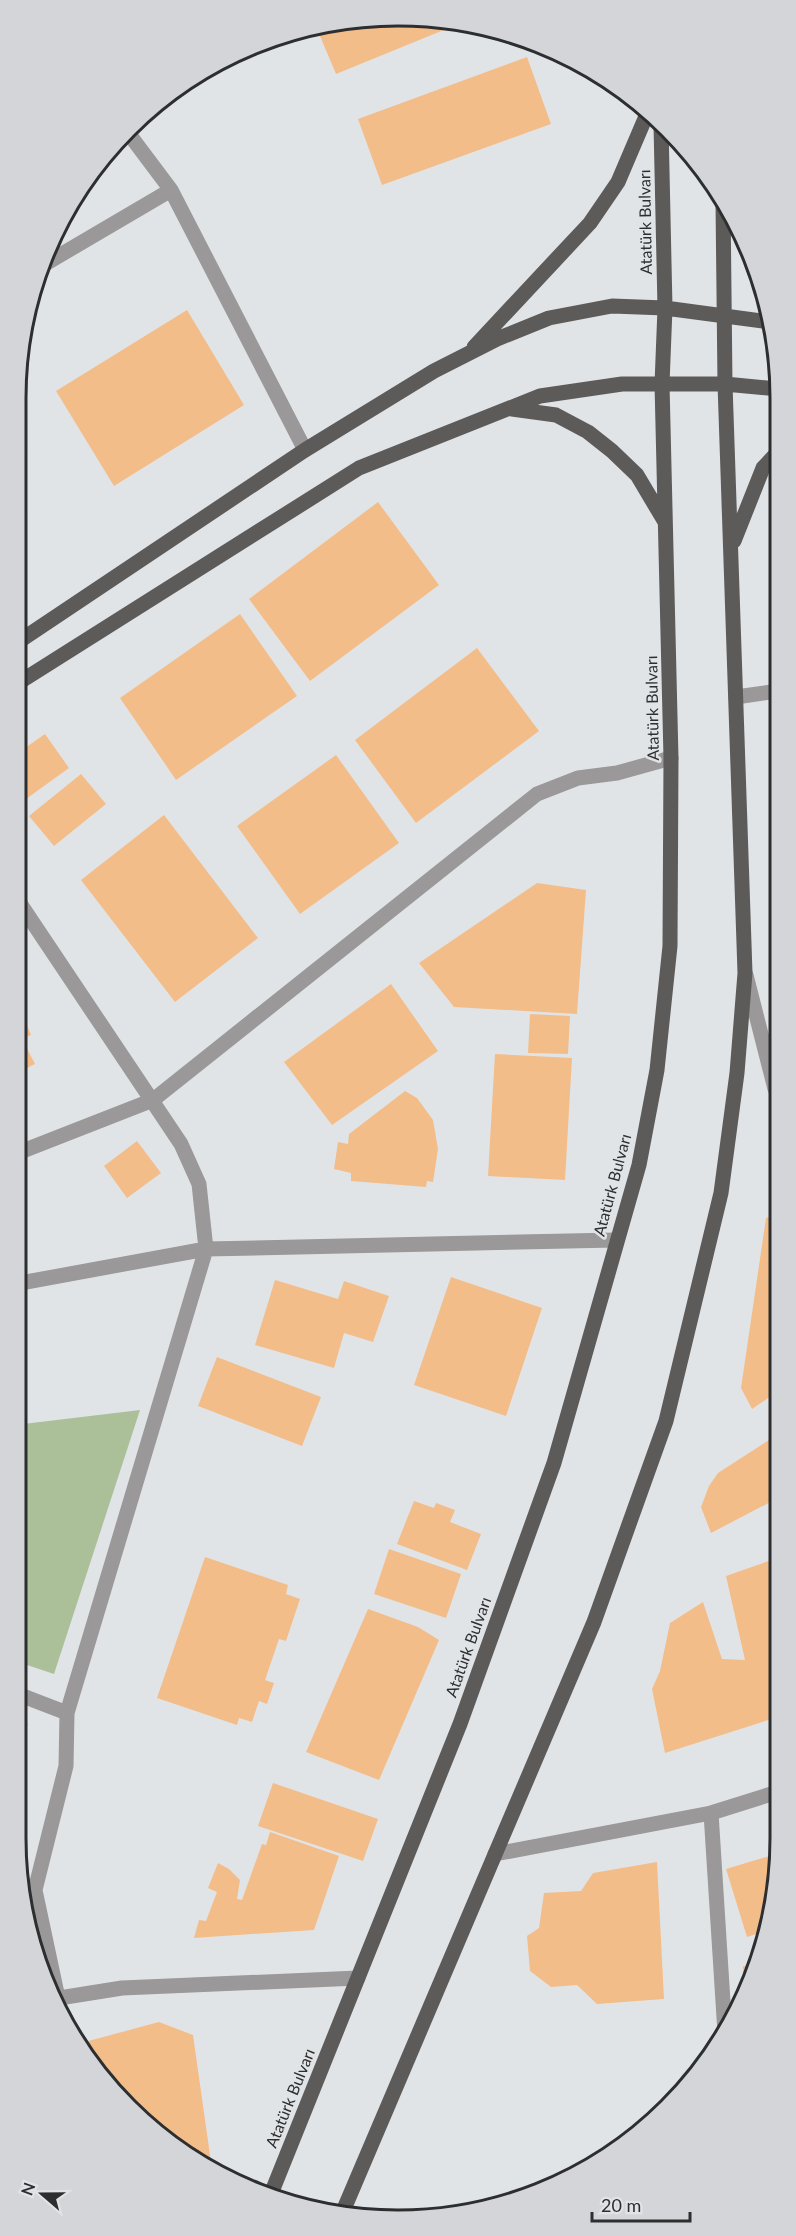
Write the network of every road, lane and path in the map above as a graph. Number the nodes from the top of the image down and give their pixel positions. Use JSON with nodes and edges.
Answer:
{"nodes":[{"id":1,"x":645,"y":119,"type":"edge"},
{"id":2,"x":661,"y":135,"type":"edge"},
{"id":3,"x":132,"y":138,"type":"edge"},
{"id":4,"x":171,"y":190,"type":"junction"},
{"id":5,"x":723,"y":216,"type":"edge"},
{"id":6,"x":52,"y":260,"type":"edge"},
{"id":7,"x":665,"y":308,"type":"junction"},
{"id":8,"x":725,"y":316,"type":"junction"},
{"id":9,"x":762,"y":321,"type":"edge"},
{"id":10,"x":466,"y":355,"type":"junction"},
{"id":11,"x":662,"y":384,"type":"junction"},
{"id":12,"x":725,"y":384,"type":"junction"},
{"id":13,"x":770,"y":388,"type":"edge"},
{"id":14,"x":509,"y":409,"type":"junction"},
{"id":15,"x":305,"y":450,"type":"junction"},
{"id":16,"x":770,"y":461,"type":"edge"},
{"id":17,"x":667,"y":525,"type":"junction"},
{"id":18,"x":731,"y":549,"type":"junction"},
{"id":19,"x":26,"y":637,"type":"edge"},
{"id":20,"x":26,"y":678,"type":"edge"},
{"id":21,"x":770,"y":692,"type":"edge"},
{"id":22,"x":736,"y":697,"type":"junction"},
{"id":23,"x":671,"y":758,"type":"junction"},
{"id":24,"x":26,"y":912,"type":"edge"},
{"id":25,"x":745,"y":973,"type":"junction"},
{"id":26,"x":770,"y":1070,"type":"edge"},
{"id":27,"x":153,"y":1100,"type":"junction"},
{"id":28,"x":26,"y":1150,"type":"edge"},
{"id":29,"x":616,"y":1240,"type":"junction"},
{"id":30,"x":206,"y":1249,"type":"junction"},
{"id":31,"x":26,"y":1282,"type":"edge"},
{"id":32,"x":26,"y":1697,"type":"edge"},
{"id":33,"x":67,"y":1713,"type":"junction"},
{"id":34,"x":770,"y":1794,"type":"edge"},
{"id":35,"x":711,"y":1813,"type":"junction"},
{"id":36,"x":495,"y":1854,"type":"junction"},
{"id":37,"x":30,"y":1890,"type":"edge"},
{"id":38,"x":49,"y":1967,"type":"edge"},
{"id":39,"x":358,"y":1978,"type":"junction"},
{"id":40,"x":61,"y":1997,"type":"edge"},
{"id":41,"x":723,"y":2020,"type":"edge"},
{"id":42,"x":274,"y":2189,"type":"edge"},
{"id":43,"x":345,"y":2206,"type":"edge"}],
"edges":[{"from":1,"to":10,"type":"main road"},
{"from":2,"to":7,"type":"main road","name":"Atatürk Bulvarı"},
{"from":3,"to":4,"type":"street"},
{"from":4,"to":6,"type":"street"},
{"from":4,"to":15,"type":"street"},
{"from":5,"to":8,"type":"main road"},
{"from":7,"to":8,"type":"main road"},
{"from":7,"to":10,"type":"main road"},
{"from":7,"to":11,"type":"main road","name":"Atatürk Bulvarı"},
{"from":8,"to":9,"type":"main road"},
{"from":8,"to":12,"type":"main road"},
{"from":10,"to":15,"type":"main road"},
{"from":11,"to":12,"type":"main road"},
{"from":11,"to":14,"type":"main road"},
{"from":11,"to":17,"type":"main road","name":"Atatürk Bulvarı"},
{"from":12,"to":13,"type":"main road"},
{"from":12,"to":18,"type":"main road"},
{"from":14,"to":17,"type":"main road"},
{"from":14,"to":20,"type":"main road"},
{"from":15,"to":19,"type":"main road"},
{"from":16,"to":18,"type":"main road"},
{"from":17,"to":23,"type":"main road","name":"Atatürk Bulvarı"},
{"from":18,"to":22,"type":"main road"},
{"from":21,"to":22,"type":"street"},
{"from":22,"to":25,"type":"main road"},
{"from":23,"to":27,"type":"street"},
{"from":23,"to":29,"type":"main road","name":"Atatürk Bulvarı"},
{"from":24,"to":27,"type":"street"},
{"from":25,"to":26,"type":"street"},
{"from":25,"to":36,"type":"main road"},
{"from":27,"to":28,"type":"street"},
{"from":27,"to":30,"type":"street"},
{"from":29,"to":30,"type":"street"},
{"from":29,"to":39,"type":"main road","name":"Atatürk Bulvarı"},
{"from":30,"to":31,"type":"street"},
{"from":30,"to":33,"type":"street"},
{"from":32,"to":33,"type":"street"},
{"from":33,"to":37,"type":"street"},
{"from":34,"to":35,"type":"street"},
{"from":35,"to":36,"type":"street"},
{"from":35,"to":41,"type":"street"},
{"from":36,"to":43,"type":"main road"},
{"from":37,"to":38,"type":"street"},
{"from":39,"to":40,"type":"street"},
{"from":39,"to":42,"type":"main road","name":"Atatürk Bulvarı"}]}
